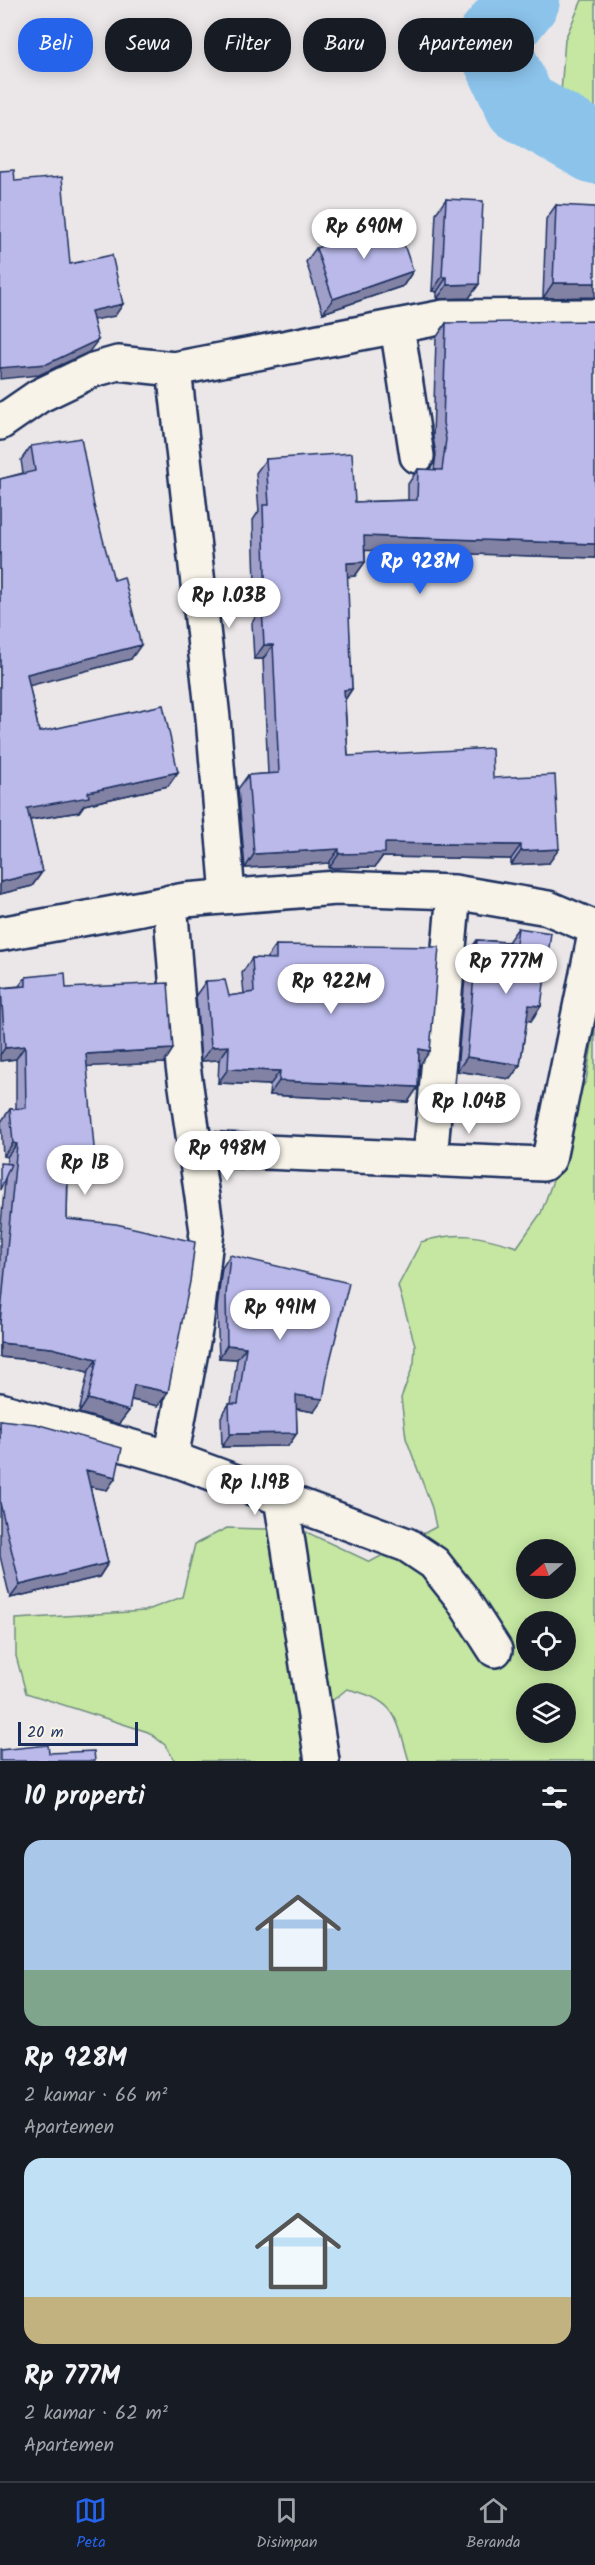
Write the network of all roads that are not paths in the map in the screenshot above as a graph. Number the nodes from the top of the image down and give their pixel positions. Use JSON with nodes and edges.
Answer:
{"nodes":[{"id":1,"x":595,"y":316,"type":"edge"},
{"id":2,"x":397,"y":326,"type":"junction"},
{"id":3,"x":174,"y":369,"type":"junction"},
{"id":4,"x":0,"y":423,"type":"edge"},
{"id":5,"x":417,"y":456,"type":"dead end"},
{"id":6,"x":454,"y":892,"type":"junction"},
{"id":7,"x":228,"y":895,"type":"junction"},
{"id":8,"x":170,"y":902,"type":"junction"},
{"id":9,"x":595,"y":928,"type":"edge"},
{"id":10,"x":0,"y":934,"type":"edge"},
{"id":11,"x":595,"y":934,"type":"edge"},
{"id":12,"x":197,"y":1149,"type":"junction"},
{"id":13,"x":430,"y":1159,"type":"junction"},
{"id":14,"x":0,"y":1410,"type":"edge"},
{"id":15,"x":171,"y":1458,"type":"junction"},
{"id":16,"x":281,"y":1498,"type":"junction"},
{"id":17,"x":495,"y":1650,"type":"dead end"},
{"id":18,"x":321,"y":1761,"type":"edge"}],
"edges":[{"from":1,"to":2,"type":"street"},
{"from":2,"to":3,"type":"street"},
{"from":2,"to":5,"type":"street"},
{"from":3,"to":4,"type":"street"},
{"from":3,"to":7,"type":"street"},
{"from":6,"to":7,"type":"street"},
{"from":6,"to":9,"type":"street"},
{"from":6,"to":13,"type":"street"},
{"from":7,"to":8,"type":"street"},
{"from":8,"to":10,"type":"street"},
{"from":8,"to":12,"type":"street"},
{"from":11,"to":13,"type":"street"},
{"from":12,"to":13,"type":"street"},
{"from":12,"to":15,"type":"street"},
{"from":14,"to":15,"type":"street"},
{"from":15,"to":16,"type":"street"},
{"from":16,"to":17,"type":"street"},
{"from":16,"to":18,"type":"street"}]}
